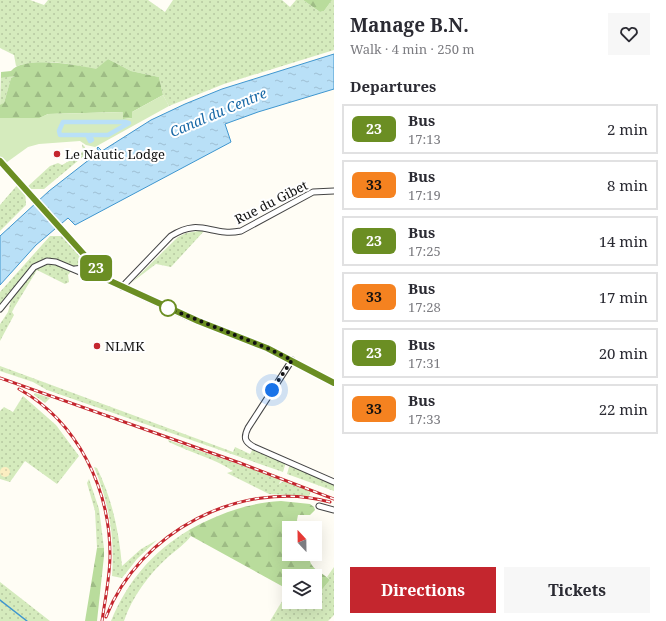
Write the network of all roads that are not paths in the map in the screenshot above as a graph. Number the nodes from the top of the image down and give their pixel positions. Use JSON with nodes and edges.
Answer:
{"nodes":[{"id":1,"x":0,"y":162,"type":"edge"},
{"id":2,"x":334,"y":191,"type":"edge"},
{"id":3,"x":84,"y":255,"type":"junction"},
{"id":4,"x":73,"y":269,"type":"junction"},
{"id":5,"x":106,"y":279,"type":"junction"},
{"id":6,"x":125,"y":288,"type":"junction"},
{"id":7,"x":0,"y":309,"type":"edge"},
{"id":8,"x":292,"y":360,"type":"junction"},
{"id":9,"x":334,"y":383,"type":"edge"},
{"id":10,"x":334,"y":482,"type":"edge"},
{"id":11,"x":319,"y":506,"type":"dead end"},
{"id":12,"x":334,"y":510,"type":"edge"}],
"edges":[{"from":1,"to":3,"type":"street"},
{"from":2,"to":6,"type":"street","name":"Rue du Gibet"},
{"from":3,"to":4,"type":"street"},
{"from":3,"to":5,"type":"street"},
{"from":4,"to":5,"type":"street"},
{"from":4,"to":7,"type":"street"},
{"from":5,"to":6,"type":"street"},
{"from":6,"to":8,"type":"street"},
{"from":8,"to":9,"type":"street"},
{"from":8,"to":10,"type":"street"},
{"from":11,"to":12,"type":"street"}]}
